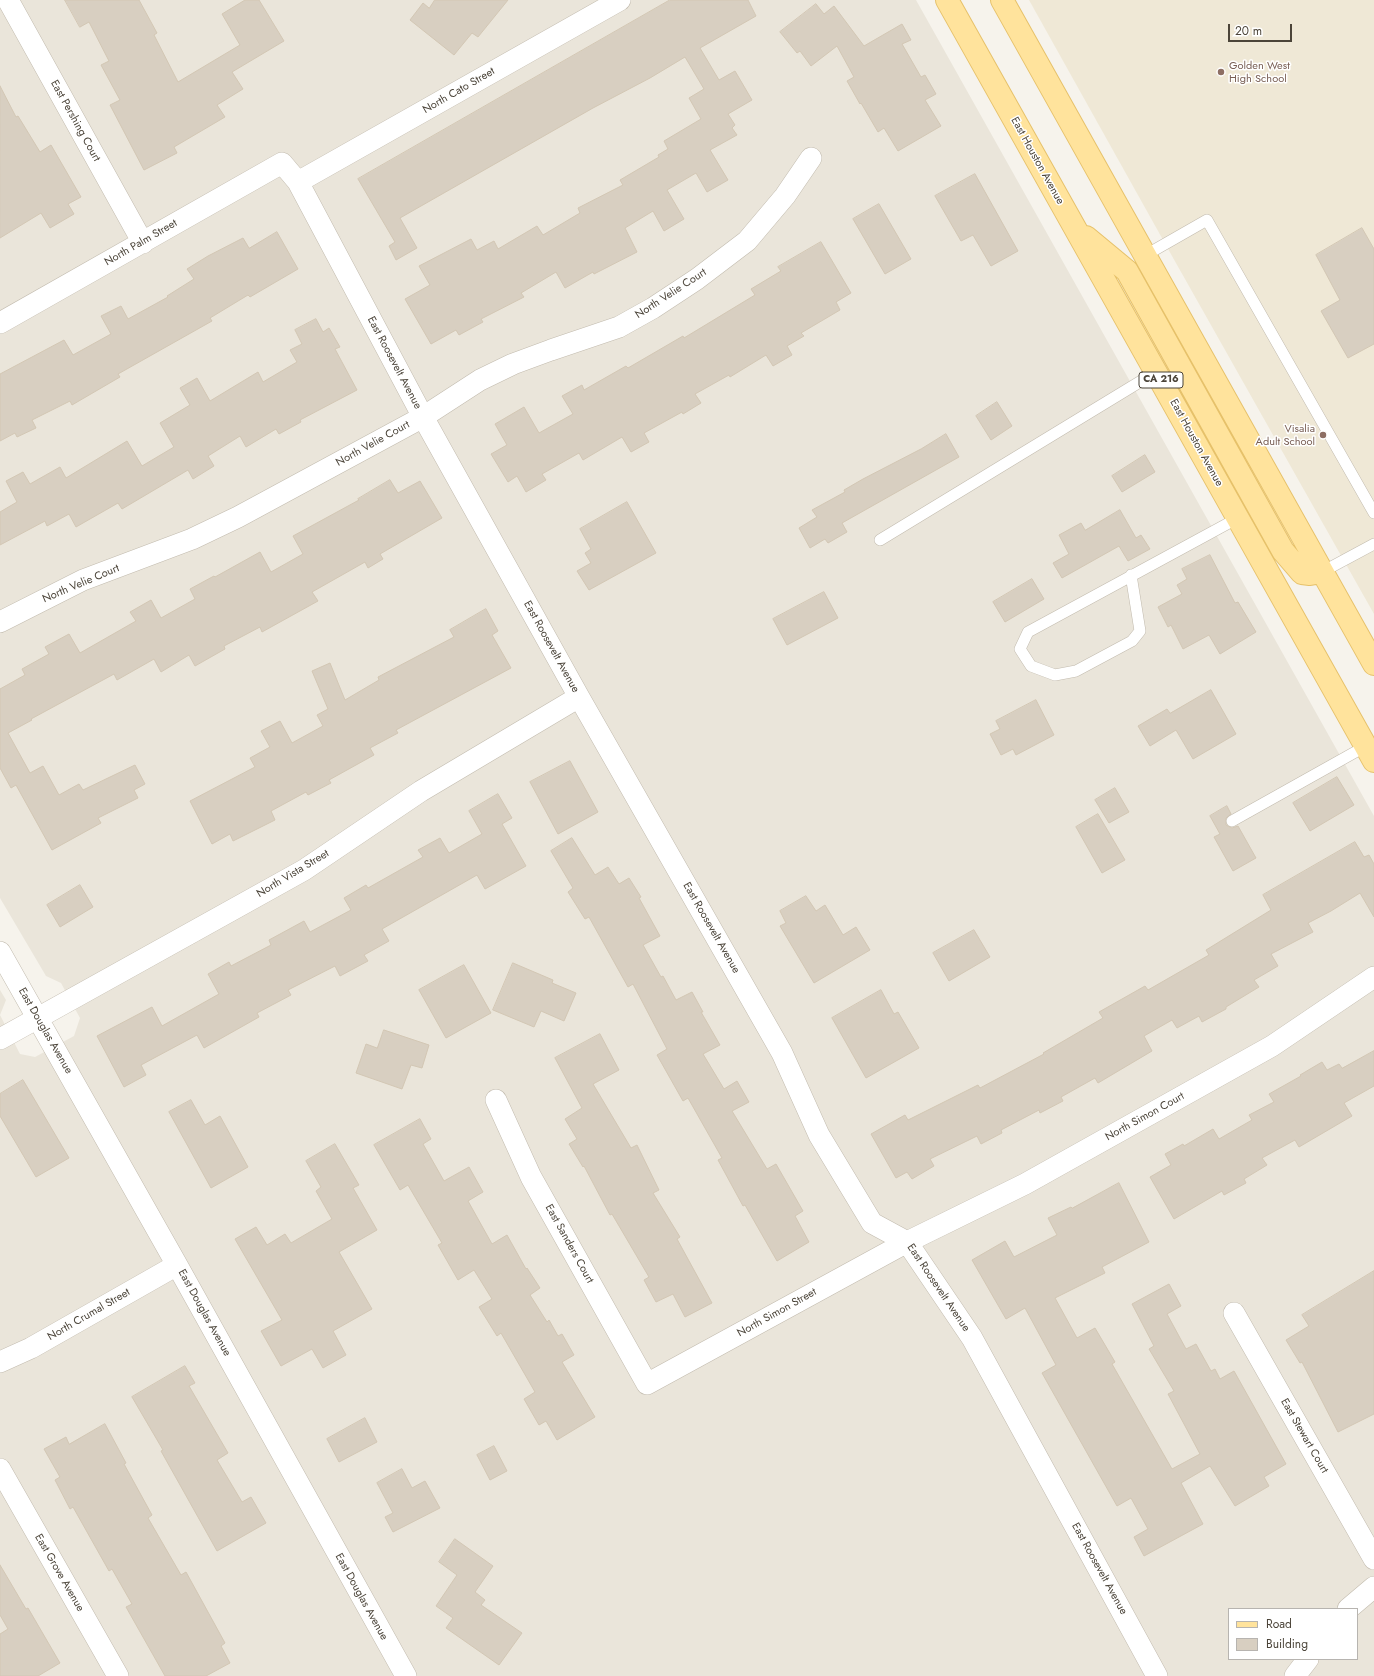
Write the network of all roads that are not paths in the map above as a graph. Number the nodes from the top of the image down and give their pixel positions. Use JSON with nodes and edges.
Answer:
{"nodes":[{"id":1,"x":8,"y":0,"type":"edge"},
{"id":2,"x":620,"y":0,"type":"edge"},
{"id":3,"x":947,"y":0,"type":"edge"},
{"id":4,"x":1002,"y":0,"type":"edge"},
{"id":5,"x":811,"y":158,"type":"dead end"},
{"id":6,"x":282,"y":163,"type":"joint"},
{"id":7,"x":298,"y":182,"type":"junction"},
{"id":8,"x":1076,"y":228,"type":"junction"},
{"id":9,"x":143,"y":242,"type":"junction"},
{"id":10,"x":1144,"y":256,"type":"junction"},
{"id":11,"x":0,"y":323,"type":"edge"},
{"id":12,"x":1156,"y":372,"type":"junction"},
{"id":13,"x":423,"y":417,"type":"junction"},
{"id":14,"x":1374,"y":513,"type":"edge"},
{"id":15,"x":1238,"y":518,"type":"junction"},
{"id":16,"x":880,"y":540,"type":"dead end"},
{"id":17,"x":1374,"y":544,"type":"edge"},
{"id":18,"x":1322,"y":572,"type":"junction"},
{"id":19,"x":1131,"y":575,"type":"junction"},
{"id":20,"x":0,"y":622,"type":"edge"},
{"id":21,"x":1374,"y":664,"type":"edge"},
{"id":22,"x":579,"y":697,"type":"junction"},
{"id":23,"x":1370,"y":753,"type":"edge"},
{"id":24,"x":1232,"y":821,"type":"dead end"},
{"id":25,"x":0,"y":952,"type":"edge"},
{"id":26,"x":1374,"y":977,"type":"edge"},
{"id":27,"x":37,"y":1018,"type":"junction"},
{"id":28,"x":0,"y":1039,"type":"edge"},
{"id":29,"x":496,"y":1100,"type":"dead end"},
{"id":30,"x":907,"y":1242,"type":"junction"},
{"id":31,"x":177,"y":1265,"type":"junction"},
{"id":32,"x":1234,"y":1313,"type":"dead end"},
{"id":33,"x":0,"y":1362,"type":"edge"},
{"id":34,"x":647,"y":1384,"type":"joint"},
{"id":35,"x":0,"y":1469,"type":"edge"},
{"id":36,"x":1374,"y":1559,"type":"edge"},
{"id":37,"x":1374,"y":1587,"type":"edge"},
{"id":38,"x":1349,"y":1608,"type":"edge"},
{"id":39,"x":1307,"y":1660,"type":"edge"},
{"id":40,"x":118,"y":1676,"type":"edge"},
{"id":41,"x":406,"y":1676,"type":"edge"},
{"id":42,"x":1157,"y":1676,"type":"edge"},
{"id":43,"x":1295,"y":1676,"type":"edge"}],
"edges":[{"from":1,"to":9,"type":"street","name":"East Pershing Court"},
{"from":2,"to":7,"type":"street","name":"North Cato Street"},
{"from":3,"to":8,"type":"main road","name":"East Houston Avenue","number":"CA 216"},
{"from":4,"to":10,"type":"main road"},
{"from":5,"to":13,"type":"street","name":"North Velie Court"},
{"from":6,"to":7,"type":"street","name":"East Roosevelt Avenue"},
{"from":6,"to":9,"type":"street","name":"North Palm Street"},
{"from":7,"to":13,"type":"street","name":"East Roosevelt Avenue"},
{"from":8,"to":12,"type":"main road","name":"East Houston Avenue","number":"CA 216"},
{"from":8,"to":18,"type":"main road"},
{"from":9,"to":11,"type":"street","name":"North Palm Street"},
{"from":10,"to":14,"type":"lane"},
{"from":10,"to":18,"type":"main road"},
{"from":12,"to":15,"type":"main road","name":"East Houston Avenue","number":"CA 216"},
{"from":12,"to":16,"type":"lane"},
{"from":13,"to":20,"type":"street","name":"North Velie Court"},
{"from":13,"to":22,"type":"street","name":"East Roosevelt Avenue"},
{"from":15,"to":19,"type":"lane"},
{"from":15,"to":23,"type":"main road","name":"East Houston Avenue","number":"CA 216"},
{"from":17,"to":18,"type":"lane"},
{"from":18,"to":21,"type":"main road"},
{"from":19,"to":19,"type":"lane"},
{"from":22,"to":27,"type":"street","name":"North Vista Street"},
{"from":22,"to":30,"type":"street","name":"East Roosevelt Avenue"},
{"from":23,"to":24,"type":"lane"},
{"from":25,"to":27,"type":"street","name":"East Douglas Avenue"},
{"from":26,"to":30,"type":"street","name":"North Simon Court"},
{"from":27,"to":28,"type":"street","name":"North Vista Street"},
{"from":27,"to":31,"type":"street","name":"East Douglas Avenue"},
{"from":29,"to":34,"type":"street","name":"East Sanders Court"},
{"from":30,"to":34,"type":"street","name":"North Simon Street"},
{"from":30,"to":42,"type":"street","name":"East Roosevelt Avenue"},
{"from":31,"to":33,"type":"street","name":"North Crumal Street"},
{"from":31,"to":41,"type":"street","name":"East Douglas Avenue"},
{"from":32,"to":36,"type":"street","name":"East Stewart Court"},
{"from":35,"to":40,"type":"street","name":"East Grove Avenue"},
{"from":37,"to":38,"type":"street"},
{"from":39,"to":43,"type":"street"}]}
